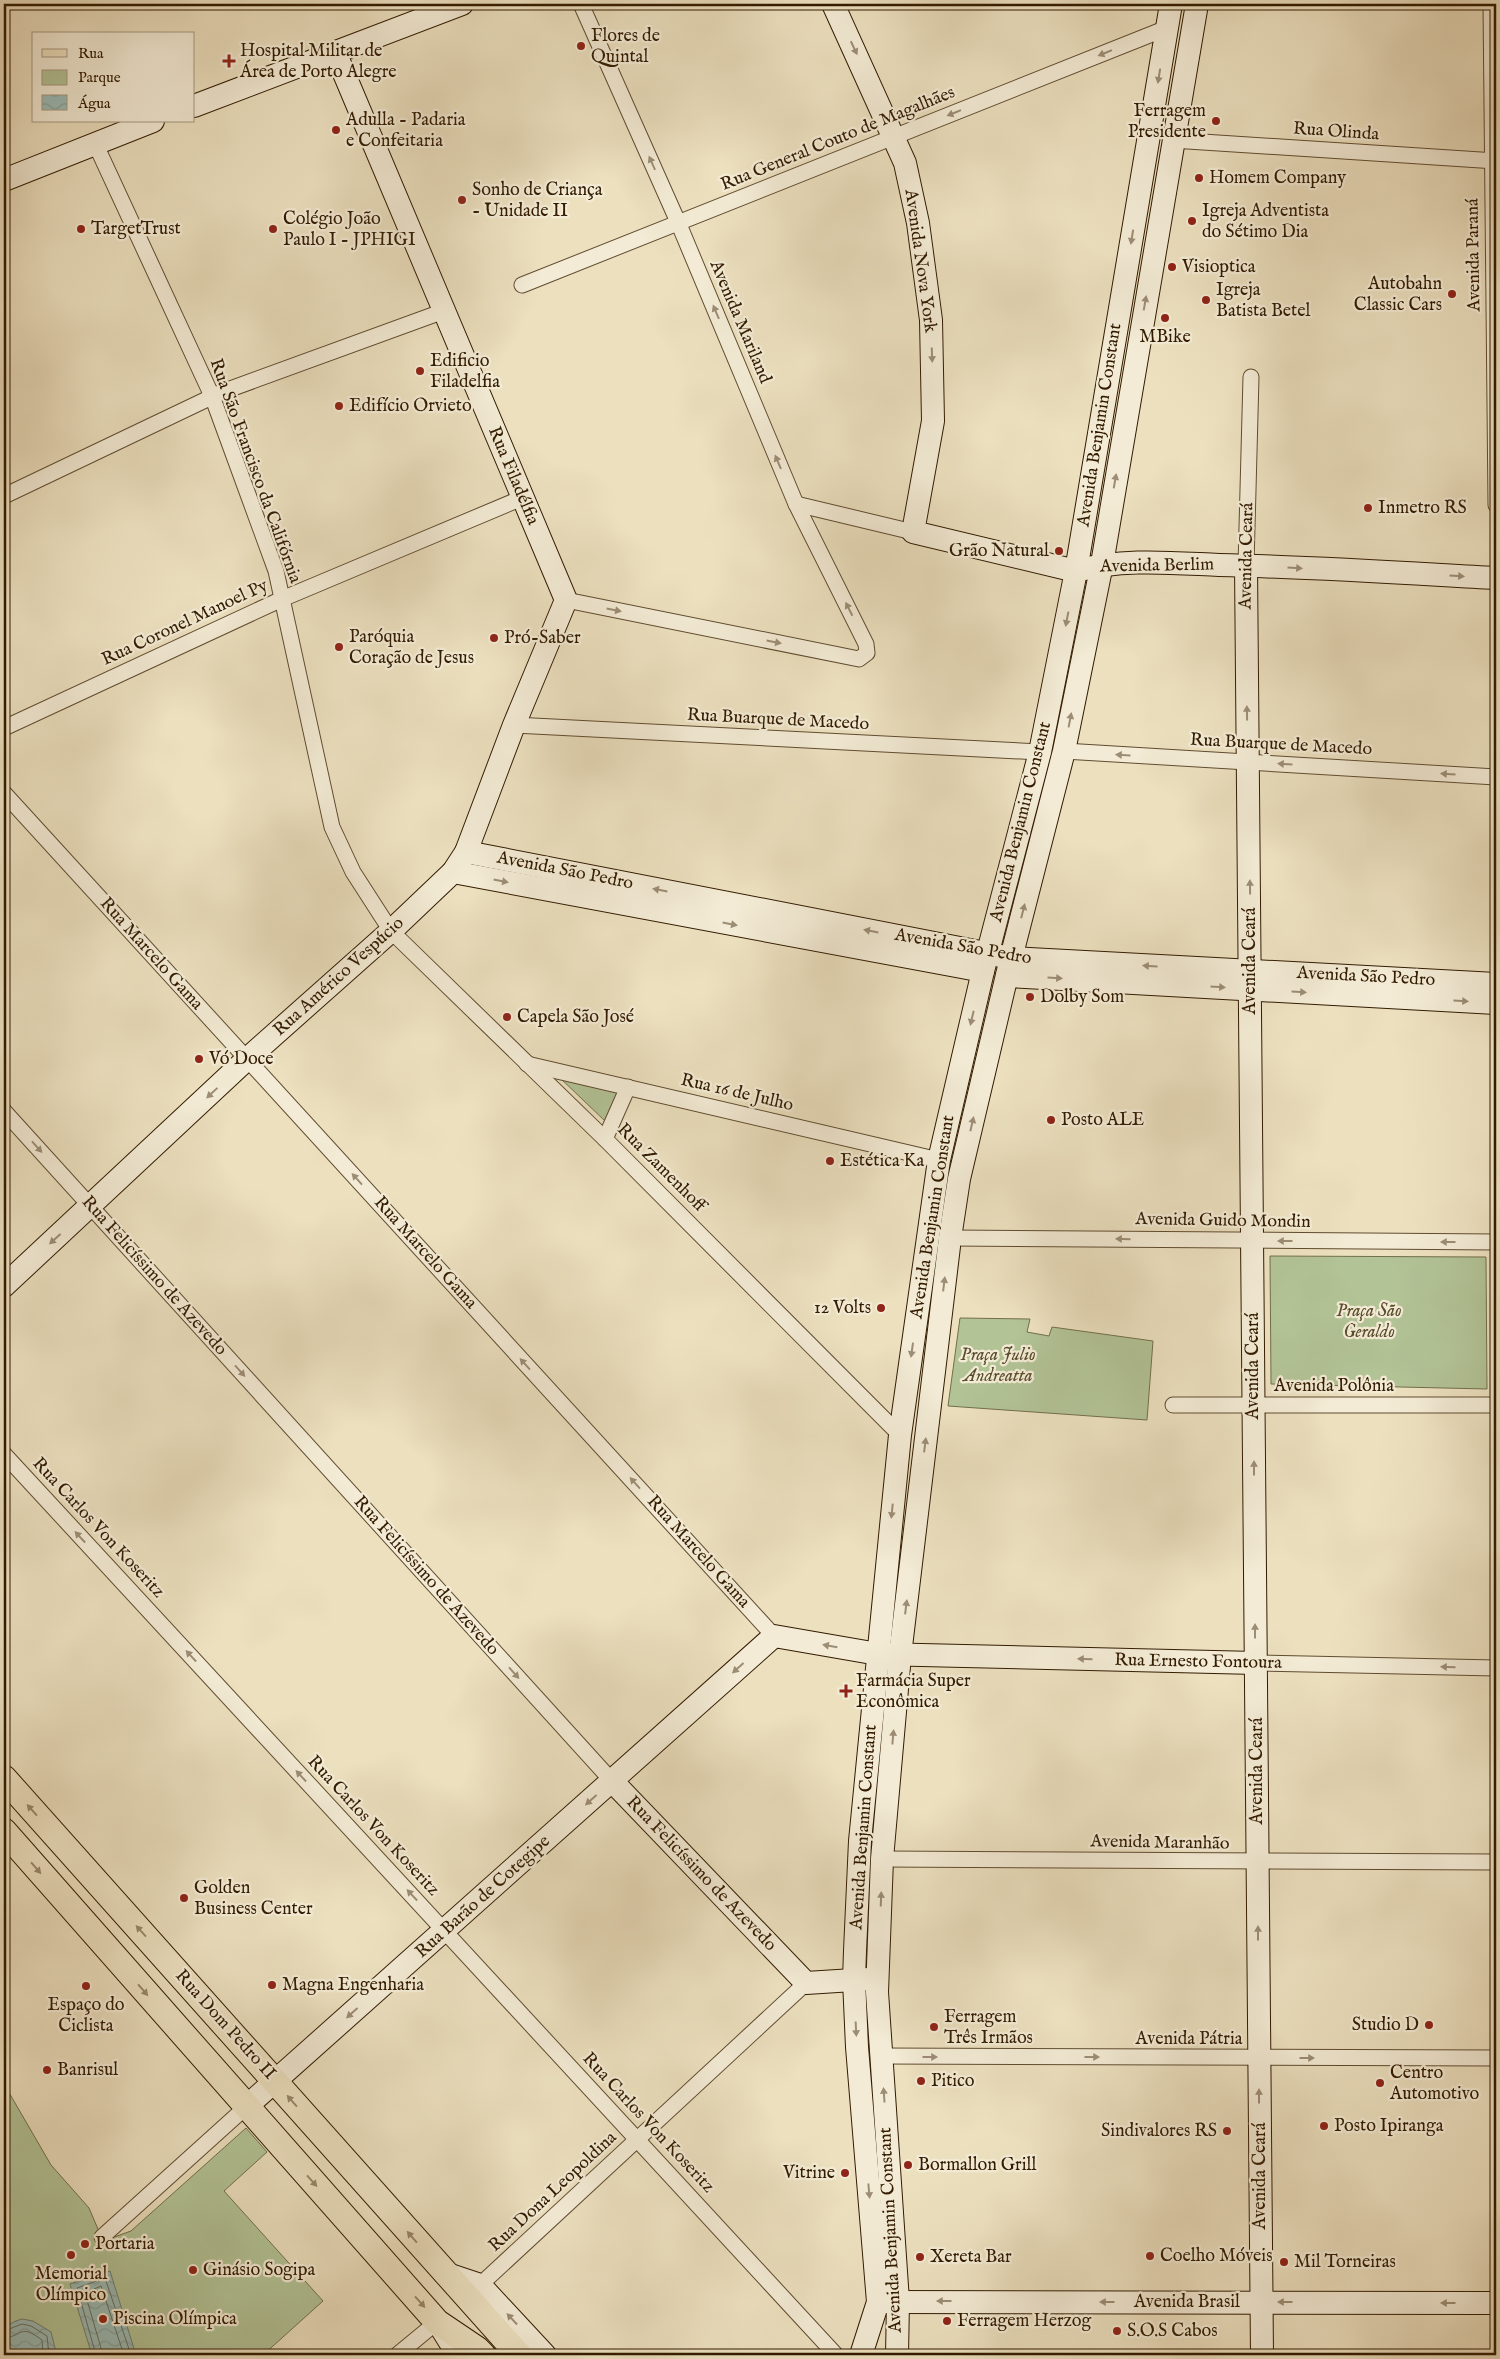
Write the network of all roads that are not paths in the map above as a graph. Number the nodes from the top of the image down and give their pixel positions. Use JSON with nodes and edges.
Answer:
{"nodes":[{"id":1,"x":462,"y":4,"type":"edge"},
{"id":2,"x":581,"y":4,"type":"edge"},
{"id":3,"x":833,"y":4,"type":"edge"},
{"id":4,"x":1171,"y":4,"type":"edge"},
{"id":5,"x":1197,"y":4,"type":"edge"},
{"id":6,"x":1491,"y":4,"type":"edge"},
{"id":7,"x":1167,"y":28,"type":"junction"},
{"id":8,"x":336,"y":52,"type":"junction"},
{"id":9,"x":195,"y":106,"type":"edge"},
{"id":10,"x":150,"y":122,"type":"edge"},
{"id":11,"x":895,"y":137,"type":"junction"},
{"id":12,"x":1172,"y":140,"type":"junction"},
{"id":13,"x":95,"y":143,"type":"junction"},
{"id":14,"x":1494,"y":161,"type":"edge"},
{"id":15,"x":4,"y":180,"type":"edge"},
{"id":16,"x":678,"y":222,"type":"junction"},
{"id":17,"x":522,"y":285,"type":"dead end"},
{"id":18,"x":444,"y":310,"type":"junction"},
{"id":19,"x":1495,"y":371,"type":"edge"},
{"id":20,"x":1251,"y":378,"type":"dead end"},
{"id":21,"x":212,"y":396,"type":"junction"},
{"id":22,"x":4,"y":496,"type":"edge"},
{"id":23,"x":522,"y":498,"type":"junction"},
{"id":24,"x":796,"y":504,"type":"junction"},
{"id":25,"x":1496,"y":505,"type":"edge"},
{"id":26,"x":913,"y":532,"type":"junction"},
{"id":27,"x":1102,"y":564,"type":"junction"},
{"id":28,"x":1246,"y":565,"type":"junction"},
{"id":29,"x":1076,"y":571,"type":"junction"},
{"id":30,"x":1496,"y":578,"type":"edge"},
{"id":31,"x":282,"y":599,"type":"junction"},
{"id":32,"x":566,"y":600,"type":"junction"},
{"id":33,"x":514,"y":725,"type":"junction"},
{"id":34,"x":4,"y":728,"type":"edge"},
{"id":35,"x":1064,"y":751,"type":"junction"},
{"id":36,"x":1040,"y":752,"type":"junction"},
{"id":37,"x":1248,"y":762,"type":"junction"},
{"id":38,"x":1496,"y":777,"type":"edge"},
{"id":39,"x":4,"y":793,"type":"edge"},
{"id":40,"x":466,"y":852,"type":"junction"},
{"id":41,"x":453,"y":872,"type":"junction"},
{"id":42,"x":553,"y":880,"type":"junction"},
{"id":43,"x":391,"y":931,"type":"junction"},
{"id":44,"x":986,"y":962,"type":"junction"},
{"id":45,"x":1009,"y":967,"type":"junction"},
{"id":46,"x":1251,"y":980,"type":"junction"},
{"id":47,"x":1496,"y":984,"type":"edge"},
{"id":48,"x":1496,"y":1002,"type":"edge"},
{"id":49,"x":247,"y":1059,"type":"junction"},
{"id":50,"x":526,"y":1064,"type":"junction"},
{"id":51,"x":628,"y":1087,"type":"junction"},
{"id":52,"x":4,"y":1111,"type":"edge"},
{"id":53,"x":605,"y":1139,"type":"junction"},
{"id":54,"x":939,"y":1160,"type":"junction"},
{"id":55,"x":91,"y":1206,"type":"junction"},
{"id":56,"x":950,"y":1238,"type":"junction"},
{"id":57,"x":1252,"y":1240,"type":"junction"},
{"id":58,"x":1496,"y":1242,"type":"edge"},
{"id":59,"x":4,"y":1286,"type":"edge"},
{"id":60,"x":1172,"y":1405,"type":"dead end"},
{"id":61,"x":1254,"y":1405,"type":"junction"},
{"id":62,"x":1496,"y":1405,"type":"edge"},
{"id":63,"x":900,"y":1436,"type":"junction"},
{"id":64,"x":4,"y":1454,"type":"edge"},
{"id":65,"x":774,"y":1636,"type":"junction"},
{"id":66,"x":878,"y":1654,"type":"junction"},
{"id":67,"x":900,"y":1655,"type":"junction"},
{"id":68,"x":1256,"y":1664,"type":"junction"},
{"id":69,"x":1496,"y":1668,"type":"edge"},
{"id":70,"x":4,"y":1778,"type":"edge"},
{"id":71,"x":612,"y":1782,"type":"junction"},
{"id":72,"x":4,"y":1831,"type":"edge"},
{"id":73,"x":882,"y":1859,"type":"junction"},
{"id":74,"x":1257,"y":1862,"type":"junction"},
{"id":75,"x":1496,"y":1862,"type":"edge"},
{"id":76,"x":445,"y":1931,"type":"junction"},
{"id":77,"x":878,"y":1978,"type":"junction"},
{"id":78,"x":854,"y":1980,"type":"junction"},
{"id":79,"x":806,"y":1983,"type":"junction"},
{"id":80,"x":881,"y":2056,"type":"junction"},
{"id":81,"x":1259,"y":2058,"type":"junction"},
{"id":82,"x":1496,"y":2058,"type":"edge"},
{"id":83,"x":275,"y":2082,"type":"junction"},
{"id":84,"x":246,"y":2107,"type":"junction"},
{"id":85,"x":638,"y":2138,"type":"junction"},
{"id":86,"x":102,"y":2237,"type":"dead end"},
{"id":87,"x":444,"y":2273,"type":"junction"},
{"id":88,"x":480,"y":2285,"type":"junction"},
{"id":89,"x":888,"y":2301,"type":"junction"},
{"id":90,"x":1261,"y":2302,"type":"junction"},
{"id":91,"x":1496,"y":2303,"type":"edge"},
{"id":92,"x":438,"y":2322,"type":"junction"},
{"id":93,"x":473,"y":2353,"type":"edge"},
{"id":94,"x":397,"y":2355,"type":"edge"},
{"id":95,"x":519,"y":2355,"type":"edge"},
{"id":96,"x":545,"y":2355,"type":"edge"},
{"id":97,"x":836,"y":2355,"type":"edge"},
{"id":98,"x":861,"y":2355,"type":"edge"},
{"id":99,"x":896,"y":2355,"type":"edge"},
{"id":100,"x":1262,"y":2355,"type":"edge"}],
"edges":[{"from":1,"to":8,"type":"street"},
{"from":16,"to":2,"type":"street","name":"Avenida Mariland","one_way":true},
{"from":3,"to":11,"type":"street","name":"Avenida Nova York","one_way":true},
{"from":4,"to":7,"type":"street","name":"Avenida Benjamin Constant"},
{"from":5,"to":12,"type":"street","name":"Avenida Benjamin Constant"},
{"from":6,"to":14,"type":"street","name":"Avenida Paraná"},
{"from":7,"to":11,"type":"street","name":"Rua General Couto de Magalhães","one_way":true},
{"from":7,"to":29,"type":"street","name":"Avenida Benjamin Constant","one_way":true},
{"from":8,"to":9,"type":"street"},
{"from":8,"to":18,"type":"street","name":"Rua Filadélfia"},
{"from":10,"to":13,"type":"street"},
{"from":11,"to":16,"type":"street","name":"Rua General Couto de Magalhães"},
{"from":11,"to":26,"type":"street","name":"Avenida Nova York","one_way":true},
{"from":12,"to":14,"type":"street","name":"Rua Olinda"},
{"from":27,"to":12,"type":"street","name":"Avenida Benjamin Constant","one_way":true},
{"from":13,"to":15,"type":"street"},
{"from":13,"to":21,"type":"street","name":"Rua São Francisco da Califórnia"},
{"from":14,"to":19,"type":"street","name":"Avenida Paraná"},
{"from":16,"to":17,"type":"street","name":"Rua General Couto de Magalhães"},
{"from":24,"to":16,"type":"street","name":"Avenida Mariland","one_way":true},
{"from":18,"to":21,"type":"street"},
{"from":18,"to":23,"type":"street","name":"Rua Filadélfia"},
{"from":19,"to":25,"type":"street","name":"Avenida Paraná"},
{"from":20,"to":28,"type":"street","name":"Avenida Ceará"},
{"from":21,"to":22,"type":"street"},
{"from":21,"to":31,"type":"street","name":"Rua São Francisco da Califórnia"},
{"from":23,"to":31,"type":"street","name":"Rua Coronel Manoel Py"},
{"from":23,"to":32,"type":"street","name":"Rua Filadélfia"},
{"from":24,"to":26,"type":"street","name":"Avenida Berlim"},
{"from":32,"to":24,"type":"street","name":"Avenida Mariland","one_way":true},
{"from":26,"to":29,"type":"street","name":"Avenida Berlim"},
{"from":27,"to":28,"type":"street","name":"Avenida Berlim"},
{"from":27,"to":29,"type":"street","name":"Avenida Berlim"},
{"from":35,"to":27,"type":"street","name":"Avenida Benjamin Constant","one_way":true},
{"from":28,"to":30,"type":"street","name":"Avenida Berlim","one_way":true},
{"from":37,"to":28,"type":"street","name":"Avenida Ceará","one_way":true},
{"from":29,"to":36,"type":"street","name":"Avenida Benjamin Constant","one_way":true},
{"from":31,"to":34,"type":"street","name":"Rua Coronel Manoel Py"},
{"from":31,"to":43,"type":"street","name":"Rua São Francisco da Califórnia"},
{"from":32,"to":33,"type":"street"},
{"from":33,"to":36,"type":"street","name":"Rua Buarque de Macedo"},
{"from":33,"to":40,"type":"street"},
{"from":37,"to":35,"type":"street","name":"Rua Buarque de Macedo","one_way":true},
{"from":45,"to":35,"type":"street","name":"Avenida Benjamin Constant","one_way":true},
{"from":36,"to":44,"type":"street","name":"Avenida Benjamin Constant"},
{"from":38,"to":37,"type":"street","name":"Rua Buarque de Macedo","one_way":true},
{"from":46,"to":37,"type":"street","name":"Avenida Ceará","one_way":true},
{"from":39,"to":49,"type":"street","name":"Rua Marcelo Gama"},
{"from":40,"to":41,"type":"street"},
{"from":40,"to":42,"type":"street","name":"Avenida São Pedro"},
{"from":41,"to":42,"type":"street","name":"Avenida São Pedro","one_way":true},
{"from":41,"to":43,"type":"street","name":"Rua Américo Vespúcio"},
{"from":42,"to":44,"type":"street","name":"Avenida São Pedro"},
{"from":43,"to":49,"type":"street","name":"Rua Américo Vespúcio"},
{"from":43,"to":50,"type":"street","name":"Rua Zamenhoff"},
{"from":44,"to":45,"type":"street","name":"Avenida São Pedro"},
{"from":44,"to":54,"type":"street","name":"Avenida Benjamin Constant","one_way":true},
{"from":45,"to":46,"type":"street","name":"Avenida São Pedro"},
{"from":56,"to":45,"type":"street","name":"Avenida Benjamin Constant","one_way":true},
{"from":46,"to":47,"type":"street","name":"Avenida São Pedro"},
{"from":46,"to":48,"type":"street","name":"Avenida São Pedro","one_way":true},
{"from":46,"to":57,"type":"street","name":"Avenida Ceará"},
{"from":49,"to":55,"type":"street","name":"Rua Américo Vespúcio","one_way":true},
{"from":65,"to":49,"type":"street","name":"Rua Marcelo Gama","one_way":true},
{"from":50,"to":51,"type":"street","name":"Rua 16 de Julho"},
{"from":50,"to":53,"type":"street","name":"Rua Zamenhoff"},
{"from":51,"to":53,"type":"street"},
{"from":51,"to":54,"type":"street","name":"Rua 16 de Julho"},
{"from":52,"to":55,"type":"street","name":"Rua Felicíssimo de Azevedo","one_way":true},
{"from":53,"to":63,"type":"street","name":"Rua Zamenhoff"},
{"from":54,"to":63,"type":"street","name":"Avenida Benjamin Constant","one_way":true},
{"from":55,"to":59,"type":"street","name":"Rua Américo Vespúcio","one_way":true},
{"from":55,"to":71,"type":"street","name":"Rua Felicíssimo de Azevedo","one_way":true},
{"from":57,"to":56,"type":"street","name":"Avenida Guido Mondin","one_way":true},
{"from":67,"to":56,"type":"street","name":"Avenida Benjamin Constant","one_way":true},
{"from":58,"to":57,"type":"street","name":"Avenida Guido Mondin","one_way":true},
{"from":57,"to":61,"type":"street","name":"Avenida Ceará"},
{"from":60,"to":61,"type":"street","name":"Avenida Polônia"},
{"from":61,"to":62,"type":"street","name":"Avenida Polônia"},
{"from":68,"to":61,"type":"street","name":"Avenida Ceará","one_way":true},
{"from":63,"to":66,"type":"street","name":"Avenida Benjamin Constant","one_way":true},
{"from":76,"to":64,"type":"street","name":"Rua Carlos Von Koseritz","one_way":true},
{"from":66,"to":65,"type":"street","one_way":true},
{"from":65,"to":71,"type":"street","name":"Rua Barão de Cotegipe","one_way":true},
{"from":66,"to":67,"type":"street","name":"Rua Ernesto Fontoura"},
{"from":66,"to":78,"type":"street","name":"Avenida Benjamin Constant"},
{"from":68,"to":67,"type":"street","name":"Rua Ernesto Fontoura","one_way":true},
{"from":73,"to":67,"type":"street","name":"Avenida Benjamin Constant","one_way":true},
{"from":69,"to":68,"type":"street","name":"Rua Ernesto Fontoura","one_way":true},
{"from":68,"to":74,"type":"street","name":"Avenida Ceará"},
{"from":83,"to":70,"type":"main road","name":"Rua Dom Pedro II","one_way":true},
{"from":71,"to":76,"type":"street","name":"Rua Barão de Cotegipe","one_way":true},
{"from":71,"to":79,"type":"street","name":"Rua Felicíssimo de Azevedo"},
{"from":72,"to":84,"type":"main road","one_way":true},
{"from":73,"to":74,"type":"street","name":"Avenida Maranhão"},
{"from":77,"to":73,"type":"street","name":"Avenida Benjamin Constant","one_way":true},
{"from":74,"to":75,"type":"street","name":"Avenida Maranhão"},
{"from":81,"to":74,"type":"street","name":"Avenida Ceará","one_way":true},
{"from":76,"to":83,"type":"street","name":"Rua Barão de Cotegipe","one_way":true},
{"from":76,"to":85,"type":"street","name":"Rua Carlos Von Koseritz"},
{"from":77,"to":78,"type":"street"},
{"from":77,"to":80,"type":"street","name":"Avenida Benjamin Constant"},
{"from":78,"to":79,"type":"street"},
{"from":78,"to":89,"type":"street","name":"Avenida Benjamin Constant","one_way":true},
{"from":79,"to":85,"type":"street","name":"Rua Dona Leopoldina"},
{"from":80,"to":81,"type":"street","name":"Avenida Pátria","one_way":true},
{"from":89,"to":80,"type":"street","name":"Avenida Benjamin Constant","one_way":true},
{"from":81,"to":82,"type":"street","name":"Avenida Pátria","one_way":true},
{"from":90,"to":81,"type":"street","name":"Avenida Ceará","one_way":true},
{"from":83,"to":84,"type":"street","name":"Rua Barão de Cotegipe"},
{"from":87,"to":83,"type":"main road","name":"Rua Dom Pedro II","one_way":true},
{"from":84,"to":86,"type":"street","name":"Rua Barão de Cotegipe"},
{"from":84,"to":92,"type":"main road","one_way":true},
{"from":85,"to":88,"type":"street","name":"Rua Dona Leopoldina"},
{"from":85,"to":97,"type":"street","name":"Rua Carlos Von Koseritz"},
{"from":87,"to":88,"type":"street"},
{"from":87,"to":95,"type":"main road","name":"Rua Dom Pedro II"},
{"from":96,"to":88,"type":"street","one_way":true},
{"from":90,"to":89,"type":"street","name":"Avenida Brasil","one_way":true},
{"from":89,"to":98,"type":"street","name":"Avenida Benjamin Constant"},
{"from":89,"to":99,"type":"street","name":"Avenida Benjamin Constant"},
{"from":91,"to":90,"type":"street","name":"Avenida Brasil","one_way":true},
{"from":90,"to":100,"type":"street","name":"Avenida Ceará"},
{"from":92,"to":93,"type":"main road"},
{"from":92,"to":94,"type":"street"}]}
